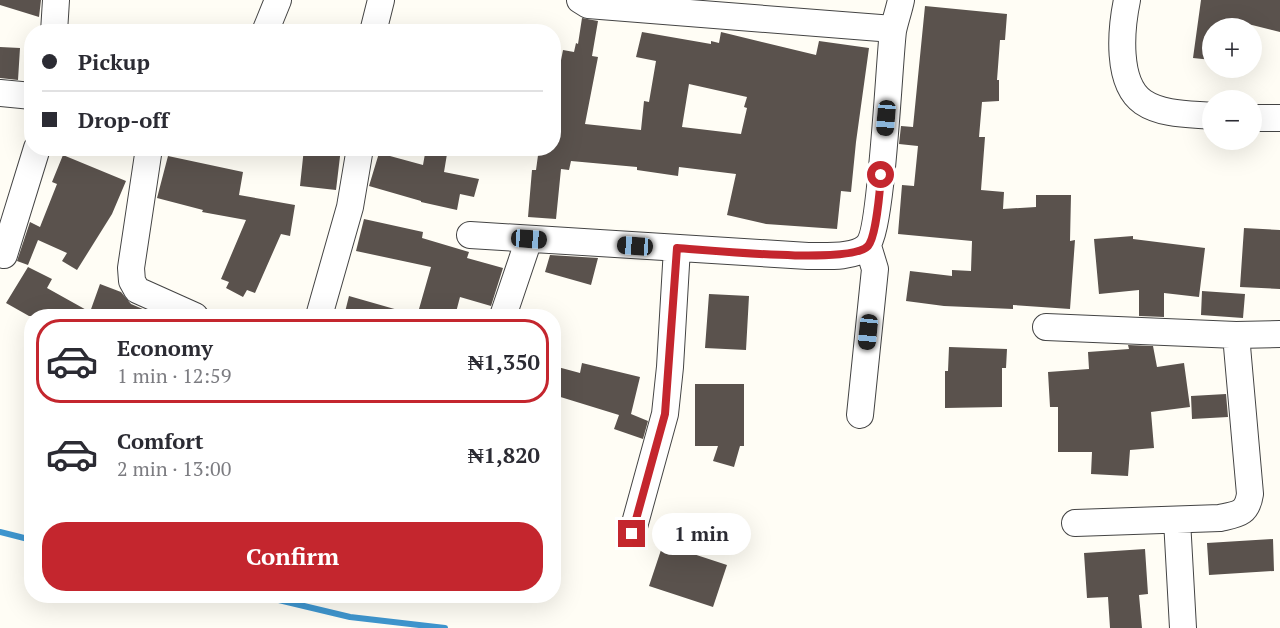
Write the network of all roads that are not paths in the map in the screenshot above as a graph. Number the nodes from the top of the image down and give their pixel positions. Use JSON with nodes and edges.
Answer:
{"nodes":[{"id":1,"x":56,"y":0,"type":"edge"},
{"id":2,"x":278,"y":0,"type":"edge"},
{"id":3,"x":381,"y":0,"type":"edge"},
{"id":4,"x":580,"y":0,"type":"edge"},
{"id":5,"x":901,"y":0,"type":"edge"},
{"id":6,"x":1127,"y":0,"type":"edge"},
{"id":7,"x":54,"y":24,"type":"edge"},
{"id":8,"x":268,"y":24,"type":"edge"},
{"id":9,"x":375,"y":24,"type":"edge"},
{"id":10,"x":893,"y":29,"type":"junction"},
{"id":11,"x":0,"y":93,"type":"edge"},
{"id":12,"x":24,"y":95,"type":"edge"},
{"id":13,"x":1202,"y":115,"type":"edge"},
{"id":14,"x":1262,"y":118,"type":"edge"},
{"id":15,"x":1280,"y":118,"type":"edge"},
{"id":16,"x":35,"y":156,"type":"edge"},
{"id":17,"x":148,"y":156,"type":"edge"},
{"id":18,"x":359,"y":156,"type":"edge"},
{"id":19,"x":471,"y":235,"type":"dead end"},
{"id":20,"x":529,"y":239,"type":"junction"},
{"id":21,"x":868,"y":246,"type":"junction"},
{"id":22,"x":677,"y":248,"type":"junction"},
{"id":23,"x":4,"y":255,"type":"dead end"},
{"id":24,"x":179,"y":309,"type":"edge"},
{"id":25,"x":321,"y":309,"type":"edge"},
{"id":26,"x":505,"y":309,"type":"edge"},
{"id":27,"x":1046,"y":327,"type":"dead end"},
{"id":28,"x":1280,"y":334,"type":"edge"},
{"id":29,"x":1236,"y":335,"type":"junction"},
{"id":30,"x":860,"y":415,"type":"dead end"},
{"id":31,"x":1178,"y":520,"type":"junction"},
{"id":32,"x":1075,"y":524,"type":"dead end"},
{"id":33,"x":632,"y":534,"type":"dead end"},
{"id":34,"x":1183,"y":628,"type":"edge"}],
"edges":[{"from":1,"to":7,"type":"street"},
{"from":2,"to":8,"type":"street"},
{"from":3,"to":9,"type":"street"},
{"from":4,"to":10,"type":"street"},
{"from":5,"to":10,"type":"street"},
{"from":6,"to":13,"type":"street"},
{"from":10,"to":21,"type":"street"},
{"from":11,"to":12,"type":"street"},
{"from":14,"to":15,"type":"street"},
{"from":16,"to":23,"type":"street"},
{"from":17,"to":24,"type":"street"},
{"from":18,"to":25,"type":"street"},
{"from":19,"to":20,"type":"street"},
{"from":20,"to":22,"type":"street"},
{"from":20,"to":26,"type":"street"},
{"from":21,"to":22,"type":"street"},
{"from":21,"to":30,"type":"street"},
{"from":22,"to":33,"type":"street"},
{"from":27,"to":29,"type":"street"},
{"from":28,"to":29,"type":"street"},
{"from":29,"to":31,"type":"street"},
{"from":31,"to":32,"type":"street"},
{"from":31,"to":34,"type":"street"}]}
